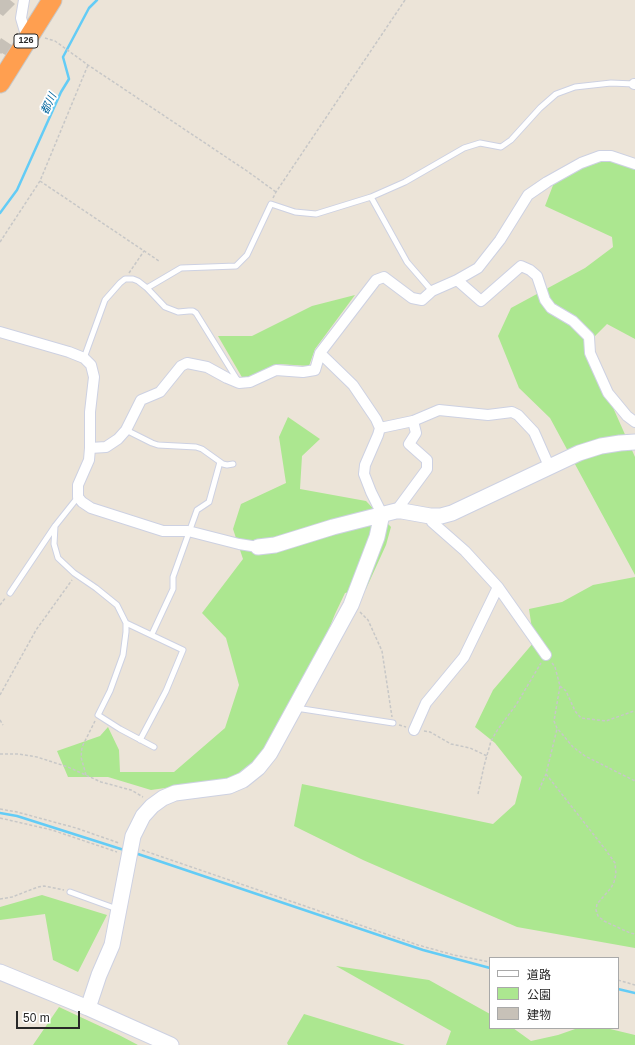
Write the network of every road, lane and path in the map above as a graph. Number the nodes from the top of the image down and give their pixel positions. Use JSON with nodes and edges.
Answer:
{"nodes":[{"id":1,"x":24,"y":0,"type":"edge"},
{"id":2,"x":52,"y":0,"type":"edge"},
{"id":3,"x":405,"y":0,"type":"edge"},
{"id":4,"x":30,"y":36,"type":"junction"},
{"id":5,"x":88,"y":65,"type":"junction"},
{"id":6,"x":0,"y":83,"type":"edge"},
{"id":7,"x":634,"y":84,"type":"edge"},
{"id":8,"x":635,"y":164,"type":"edge"},
{"id":9,"x":40,"y":181,"type":"junction"},
{"id":10,"x":276,"y":192,"type":"junction"},
{"id":11,"x":371,"y":197,"type":"junction"},
{"id":12,"x":271,"y":204,"type":"junction"},
{"id":13,"x":0,"y":242,"type":"edge"},
{"id":14,"x":144,"y":251,"type":"junction"},
{"id":15,"x":159,"y":261,"type":"dead end"},
{"id":16,"x":125,"y":279,"type":"junction"},
{"id":17,"x":457,"y":280,"type":"junction"},
{"id":18,"x":147,"y":288,"type":"junction"},
{"id":19,"x":432,"y":291,"type":"junction"},
{"id":20,"x":0,"y":332,"type":"edge"},
{"id":21,"x":320,"y":353,"type":"junction"},
{"id":22,"x":84,"y":358,"type":"junction"},
{"id":23,"x":239,"y":383,"type":"junction"},
{"id":24,"x":413,"y":422,"type":"junction"},
{"id":25,"x":635,"y":422,"type":"edge"},
{"id":26,"x":380,"y":428,"type":"junction"},
{"id":27,"x":126,"y":430,"type":"junction"},
{"id":28,"x":635,"y":442,"type":"edge"},
{"id":29,"x":90,"y":448,"type":"junction"},
{"id":30,"x":220,"y":462,"type":"junction"},
{"id":31,"x":233,"y":464,"type":"dead end"},
{"id":32,"x":549,"y":466,"type":"junction"},
{"id":33,"x":78,"y":497,"type":"junction"},
{"id":34,"x":388,"y":512,"type":"junction"},
{"id":35,"x":430,"y":516,"type":"junction"},
{"id":36,"x":55,"y":526,"type":"junction"},
{"id":37,"x":188,"y":531,"type":"junction"},
{"id":38,"x":258,"y":547,"type":"joint"},
{"id":39,"x":74,"y":573,"type":"junction"},
{"id":40,"x":498,"y":587,"type":"junction"},
{"id":41,"x":10,"y":593,"type":"joint"},
{"id":42,"x":0,"y":605,"type":"edge"},
{"id":43,"x":351,"y":605,"type":"junction"},
{"id":44,"x":126,"y":623,"type":"junction"},
{"id":45,"x":152,"y":634,"type":"junction"},
{"id":46,"x":546,"y":654,"type":"junction"},
{"id":47,"x":560,"y":686,"type":"junction"},
{"id":48,"x":0,"y":695,"type":"edge"},
{"id":49,"x":295,"y":708,"type":"junction"},
{"id":50,"x":635,"y":712,"type":"edge"},
{"id":51,"x":98,"y":715,"type":"junction"},
{"id":52,"x":0,"y":720,"type":"edge"},
{"id":53,"x":393,"y":723,"type":"junction"},
{"id":54,"x":3,"y":725,"type":"dead end"},
{"id":55,"x":557,"y":728,"type":"junction"},
{"id":56,"x":414,"y":730,"type":"junction"},
{"id":57,"x":140,"y":740,"type":"junction"},
{"id":58,"x":154,"y":747,"type":"dead end"},
{"id":59,"x":0,"y":754,"type":"edge"},
{"id":60,"x":487,"y":756,"type":"junction"},
{"id":61,"x":546,"y":774,"type":"junction"},
{"id":62,"x":86,"y":775,"type":"junction"},
{"id":63,"x":635,"y":782,"type":"edge"},
{"id":64,"x":538,"y":790,"type":"dead end"},
{"id":65,"x":478,"y":794,"type":"dead end"},
{"id":66,"x":152,"y":806,"type":"junction"},
{"id":67,"x":0,"y":809,"type":"edge"},
{"id":68,"x":0,"y":818,"type":"edge"},
{"id":69,"x":130,"y":851,"type":"junction"},
{"id":70,"x":70,"y":892,"type":"joint"},
{"id":71,"x":0,"y":899,"type":"edge"},
{"id":72,"x":119,"y":910,"type":"junction"},
{"id":73,"x":635,"y":934,"type":"edge"},
{"id":74,"x":489,"y":962,"type":"edge"},
{"id":75,"x":0,"y":972,"type":"edge"},
{"id":76,"x":619,"y":980,"type":"edge"},
{"id":77,"x":635,"y":985,"type":"edge"},
{"id":78,"x":88,"y":1008,"type":"junction"},
{"id":79,"x":171,"y":1045,"type":"edge"}],
"edges":[{"from":1,"to":4,"type":"street"},
{"from":2,"to":4,"type":"highway","number":"126"},
{"from":3,"to":10,"type":"path"},
{"from":4,"to":5,"type":"path"},
{"from":4,"to":6,"type":"highway","number":"126"},
{"from":5,"to":9,"type":"path"},
{"from":5,"to":10,"type":"path"},
{"from":7,"to":11,"type":"lane"},
{"from":8,"to":17,"type":"street"},
{"from":9,"to":13,"type":"path"},
{"from":9,"to":14,"type":"path"},
{"from":10,"to":12,"type":"path"},
{"from":11,"to":12,"type":"lane"},
{"from":11,"to":19,"type":"lane"},
{"from":12,"to":18,"type":"lane"},
{"from":14,"to":15,"type":"path"},
{"from":14,"to":16,"type":"path"},
{"from":16,"to":18,"type":"lane"},
{"from":16,"to":22,"type":"lane"},
{"from":17,"to":19,"type":"street"},
{"from":17,"to":25,"type":"street"},
{"from":18,"to":23,"type":"lane"},
{"from":19,"to":21,"type":"street"},
{"from":20,"to":22,"type":"street"},
{"from":21,"to":23,"type":"street"},
{"from":21,"to":26,"type":"street"},
{"from":22,"to":29,"type":"street"},
{"from":23,"to":27,"type":"street"},
{"from":24,"to":26,"type":"street"},
{"from":24,"to":32,"type":"street"},
{"from":24,"to":34,"type":"street"},
{"from":26,"to":34,"type":"street"},
{"from":27,"to":29,"type":"street"},
{"from":27,"to":30,"type":"lane"},
{"from":28,"to":32,"type":"street"},
{"from":29,"to":33,"type":"street"},
{"from":30,"to":31,"type":"lane"},
{"from":30,"to":37,"type":"lane"},
{"from":32,"to":35,"type":"street"},
{"from":33,"to":36,"type":"lane"},
{"from":33,"to":37,"type":"street"},
{"from":34,"to":35,"type":"street"},
{"from":34,"to":38,"type":"street"},
{"from":34,"to":43,"type":"street"},
{"from":35,"to":40,"type":"street"},
{"from":36,"to":39,"type":"lane"},
{"from":36,"to":41,"type":"lane"},
{"from":37,"to":38,"type":"street"},
{"from":37,"to":45,"type":"lane"},
{"from":39,"to":44,"type":"lane"},
{"from":39,"to":48,"type":"path"},
{"from":40,"to":46,"type":"street"},
{"from":40,"to":56,"type":"street"},
{"from":41,"to":42,"type":"path"},
{"from":43,"to":49,"type":"street"},
{"from":43,"to":53,"type":"path"},
{"from":44,"to":45,"type":"lane"},
{"from":44,"to":51,"type":"lane"},
{"from":45,"to":57,"type":"lane"},
{"from":46,"to":47,"type":"path"},
{"from":46,"to":60,"type":"path"},
{"from":47,"to":50,"type":"path"},
{"from":47,"to":55,"type":"path"},
{"from":49,"to":53,"type":"lane"},
{"from":49,"to":66,"type":"street"},
{"from":51,"to":57,"type":"lane"},
{"from":51,"to":62,"type":"path"},
{"from":52,"to":54,"type":"path"},
{"from":53,"to":56,"type":"path"},
{"from":55,"to":61,"type":"path"},
{"from":55,"to":63,"type":"path"},
{"from":56,"to":60,"type":"path"},
{"from":57,"to":58,"type":"lane"},
{"from":59,"to":62,"type":"path"},
{"from":60,"to":65,"type":"path"},
{"from":61,"to":64,"type":"path"},
{"from":61,"to":73,"type":"path"},
{"from":62,"to":66,"type":"path"},
{"from":66,"to":69,"type":"street"},
{"from":67,"to":69,"type":"path"},
{"from":68,"to":69,"type":"path"},
{"from":69,"to":72,"type":"street"},
{"from":69,"to":74,"type":"path"},
{"from":70,"to":71,"type":"path"},
{"from":70,"to":72,"type":"lane"},
{"from":72,"to":78,"type":"street"},
{"from":75,"to":78,"type":"street"},
{"from":76,"to":77,"type":"path"},
{"from":78,"to":79,"type":"street"}]}
